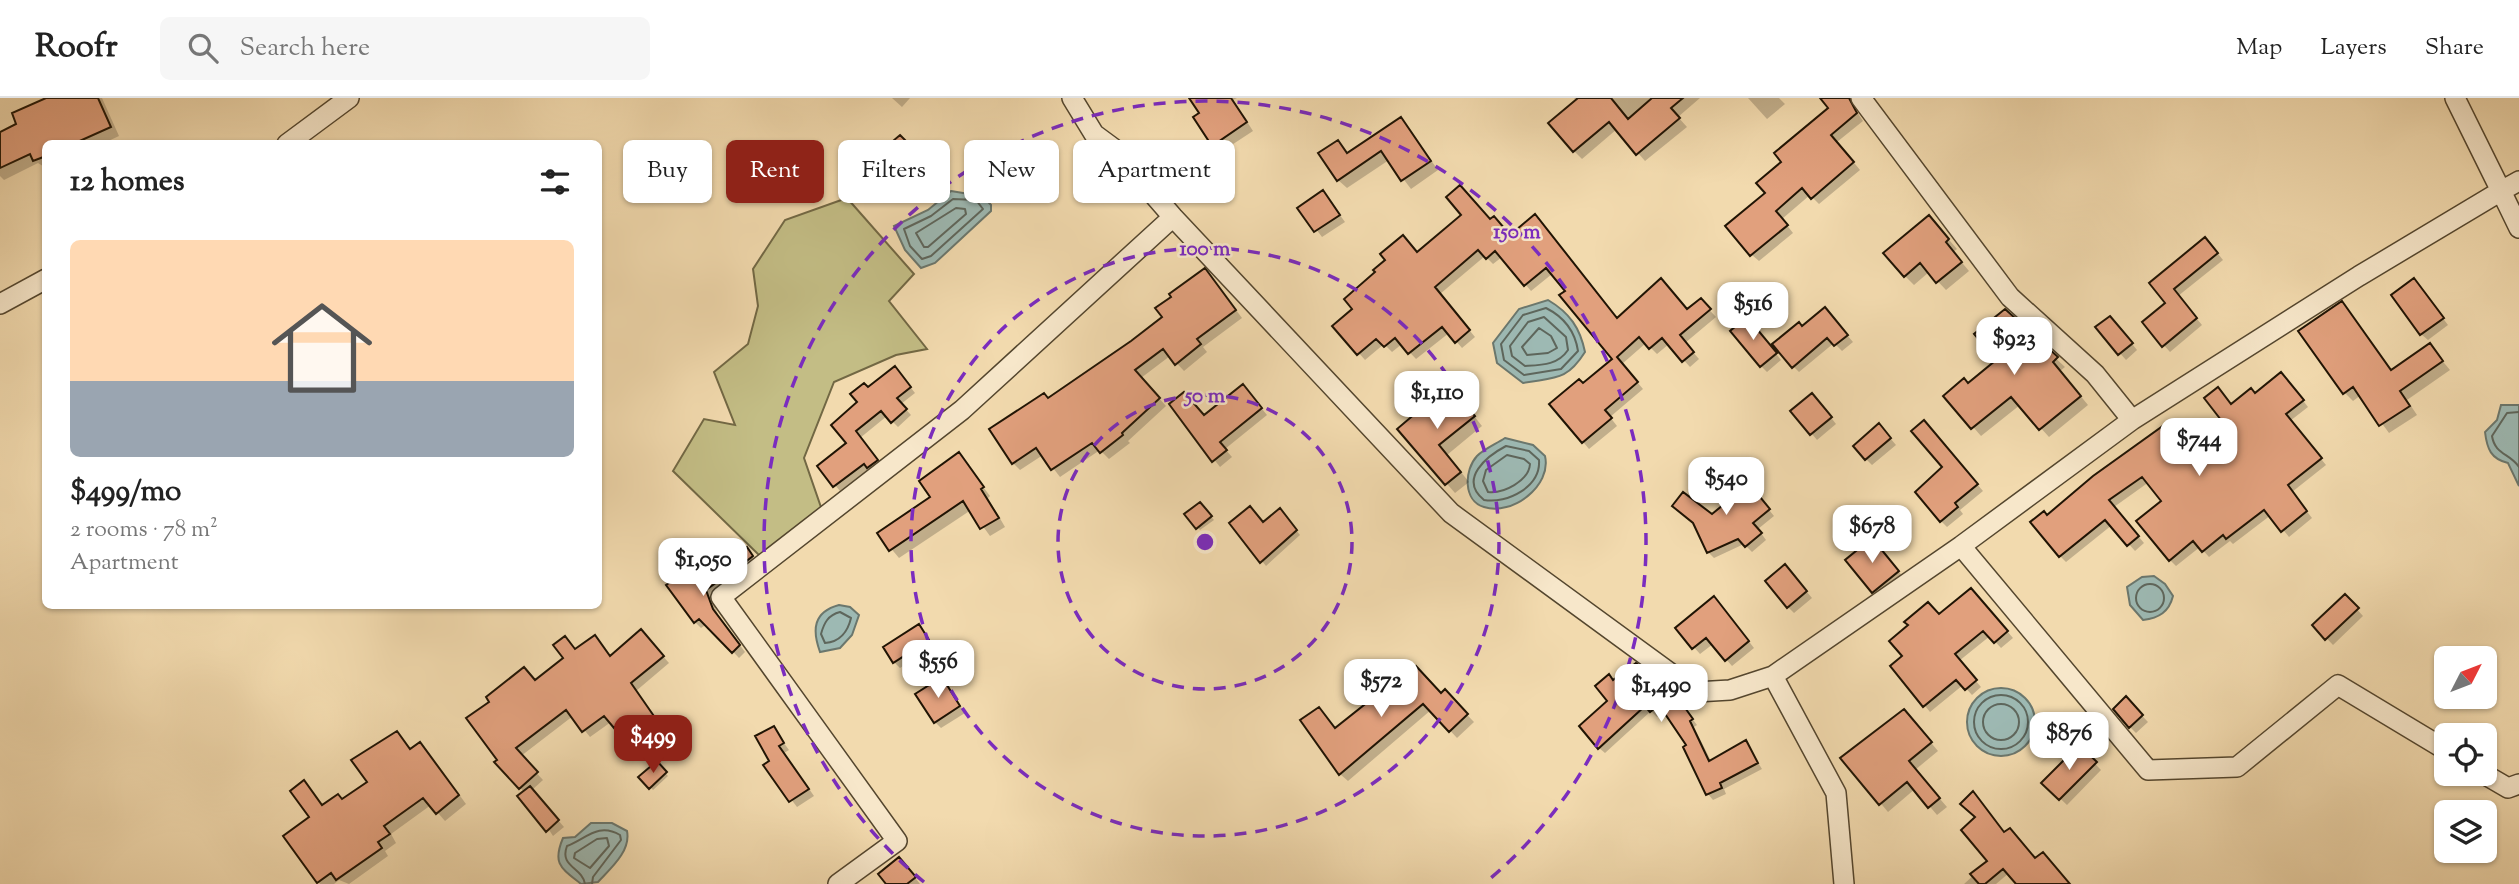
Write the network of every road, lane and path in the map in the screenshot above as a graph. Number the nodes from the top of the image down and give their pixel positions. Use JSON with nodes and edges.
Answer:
{"nodes":[{"id":1,"x":349,"y":98,"type":"edge"},
{"id":2,"x":1072,"y":98,"type":"edge"},
{"id":3,"x":1861,"y":98,"type":"edge"},
{"id":4,"x":2455,"y":98,"type":"edge"},
{"id":5,"x":292,"y":140,"type":"edge"},
{"id":6,"x":2519,"y":181,"type":"edge"},
{"id":7,"x":2501,"y":191,"type":"junction"},
{"id":8,"x":1173,"y":217,"type":"junction"},
{"id":9,"x":2519,"y":228,"type":"edge"},
{"id":10,"x":42,"y":281,"type":"edge"},
{"id":11,"x":0,"y":303,"type":"edge"},
{"id":12,"x":2132,"y":420,"type":"junction"},
{"id":13,"x":1961,"y":546,"type":"junction"},
{"id":14,"x":1773,"y":676,"type":"junction"},
{"id":15,"x":2434,"y":743,"type":"edge"},
{"id":16,"x":2497,"y":782,"type":"edge"},
{"id":17,"x":2519,"y":783,"type":"edge"},
{"id":18,"x":838,"y":884,"type":"edge"},
{"id":19,"x":1844,"y":884,"type":"edge"}],
"edges":[{"from":1,"to":5,"type":"street"},
{"from":2,"to":8,"type":"street"},
{"from":3,"to":12,"type":"street"},
{"from":4,"to":7,"type":"street"},
{"from":6,"to":7,"type":"street"},
{"from":7,"to":9,"type":"street"},
{"from":7,"to":12,"type":"street"},
{"from":8,"to":14,"type":"street"},
{"from":8,"to":18,"type":"street"},
{"from":10,"to":11,"type":"street"},
{"from":12,"to":13,"type":"street"},
{"from":13,"to":14,"type":"street"},
{"from":13,"to":15,"type":"street"},
{"from":14,"to":19,"type":"street"},
{"from":16,"to":17,"type":"street"}]}
